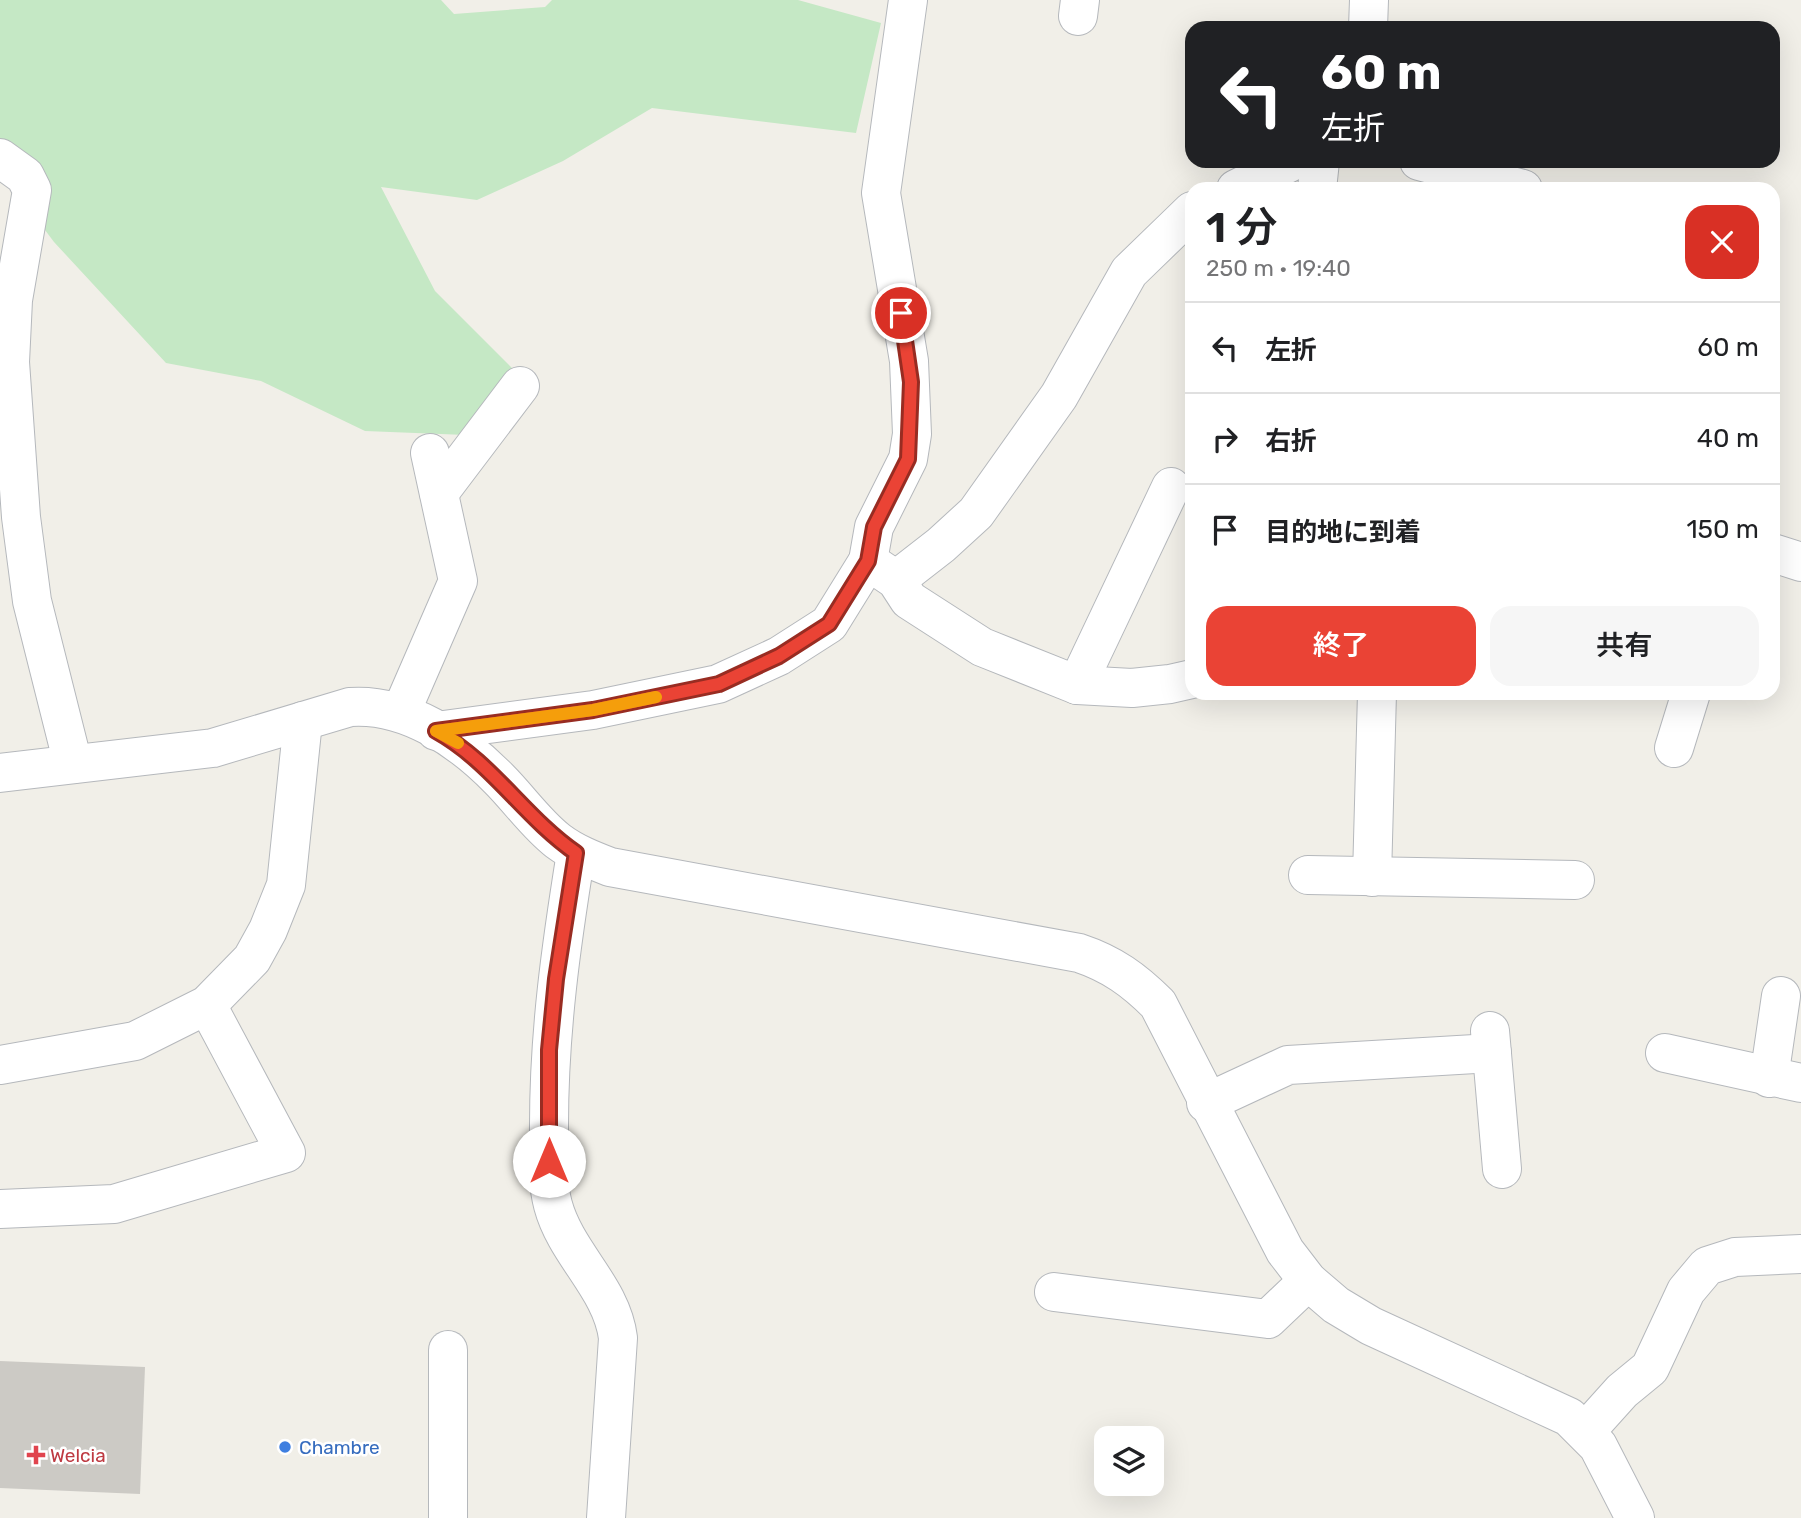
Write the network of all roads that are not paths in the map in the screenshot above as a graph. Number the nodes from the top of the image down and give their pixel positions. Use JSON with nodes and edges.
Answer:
{"nodes":[{"id":1,"x":908,"y":0,"type":"edge"},
{"id":2,"x":1369,"y":0,"type":"edge"},
{"id":3,"x":1368,"y":21,"type":"edge"},
{"id":4,"x":0,"y":158,"type":"edge"},
{"id":5,"x":1279,"y":168,"type":"edge"},
{"id":6,"x":1445,"y":168,"type":"edge"},
{"id":7,"x":1250,"y":182,"type":"edge"},
{"id":8,"x":1497,"y":182,"type":"edge"},
{"id":9,"x":1185,"y":218,"type":"edge"},
{"id":10,"x":520,"y":386,"type":"dead end"},
{"id":11,"x":430,"y":453,"type":"dead end"},
{"id":12,"x":1171,"y":487,"type":"dead end"},
{"id":13,"x":439,"y":493,"type":"junction"},
{"id":14,"x":1780,"y":555,"type":"edge"},
{"id":15,"x":1801,"y":562,"type":"edge"},
{"id":16,"x":882,"y":570,"type":"junction"},
{"id":17,"x":1185,"y":680,"type":"edge"},
{"id":18,"x":1077,"y":685,"type":"junction"},
{"id":19,"x":1377,"y":700,"type":"edge"},
{"id":20,"x":1688,"y":700,"type":"edge"},
{"id":21,"x":401,"y":712,"type":"junction"},
{"id":22,"x":303,"y":721,"type":"junction"},
{"id":23,"x":436,"y":731,"type":"junction"},
{"id":24,"x":1674,"y":748,"type":"dead end"},
{"id":25,"x":72,"y":764,"type":"junction"},
{"id":26,"x":0,"y":773,"type":"edge"},
{"id":27,"x":576,"y":853,"type":"junction"},
{"id":28,"x":1308,"y":875,"type":"dead end"},
{"id":29,"x":1372,"y":877,"type":"junction"},
{"id":30,"x":1574,"y":880,"type":"dead end"},
{"id":31,"x":1781,"y":996,"type":"dead end"},
{"id":32,"x":207,"y":1005,"type":"junction"},
{"id":33,"x":1665,"y":1054,"type":"dead end"},
{"id":34,"x":0,"y":1065,"type":"edge"},
{"id":35,"x":1785,"y":1080,"type":"edge"},
{"id":36,"x":1206,"y":1102,"type":"junction"},
{"id":37,"x":1502,"y":1169,"type":"dead end"},
{"id":38,"x":0,"y":1209,"type":"edge"},
{"id":39,"x":1801,"y":1254,"type":"edge"},
{"id":40,"x":1308,"y":1281,"type":"junction"},
{"id":41,"x":1054,"y":1292,"type":"dead end"},
{"id":42,"x":448,"y":1350,"type":"dead end"},
{"id":43,"x":1586,"y":1431,"type":"junction"},
{"id":44,"x":448,"y":1518,"type":"edge"},
{"id":45,"x":606,"y":1518,"type":"edge"},
{"id":46,"x":1635,"y":1518,"type":"edge"}],
"edges":[{"from":1,"to":16,"type":"street"},
{"from":2,"to":3,"type":"street"},
{"from":4,"to":25,"type":"street"},
{"from":5,"to":7,"type":"street"},
{"from":6,"to":8,"type":"street"},
{"from":9,"to":16,"type":"street"},
{"from":10,"to":13,"type":"street"},
{"from":11,"to":13,"type":"street"},
{"from":12,"to":18,"type":"street"},
{"from":13,"to":21,"type":"street"},
{"from":14,"to":15,"type":"street"},
{"from":16,"to":18,"type":"street"},
{"from":16,"to":23,"type":"street"},
{"from":17,"to":18,"type":"street"},
{"from":19,"to":29,"type":"street"},
{"from":20,"to":24,"type":"street"},
{"from":21,"to":22,"type":"street"},
{"from":21,"to":23,"type":"street"},
{"from":22,"to":25,"type":"street"},
{"from":22,"to":32,"type":"street"},
{"from":23,"to":27,"type":"street"},
{"from":25,"to":26,"type":"street"},
{"from":27,"to":36,"type":"street"},
{"from":27,"to":45,"type":"street"},
{"from":28,"to":29,"type":"street"},
{"from":29,"to":30,"type":"street"},
{"from":31,"to":35,"type":"street"},
{"from":32,"to":34,"type":"street"},
{"from":32,"to":38,"type":"street"},
{"from":33,"to":35,"type":"street"},
{"from":36,"to":37,"type":"street"},
{"from":36,"to":40,"type":"street"},
{"from":39,"to":43,"type":"street"},
{"from":40,"to":41,"type":"street"},
{"from":40,"to":43,"type":"street"},
{"from":42,"to":44,"type":"street"},
{"from":43,"to":46,"type":"street"}]}
